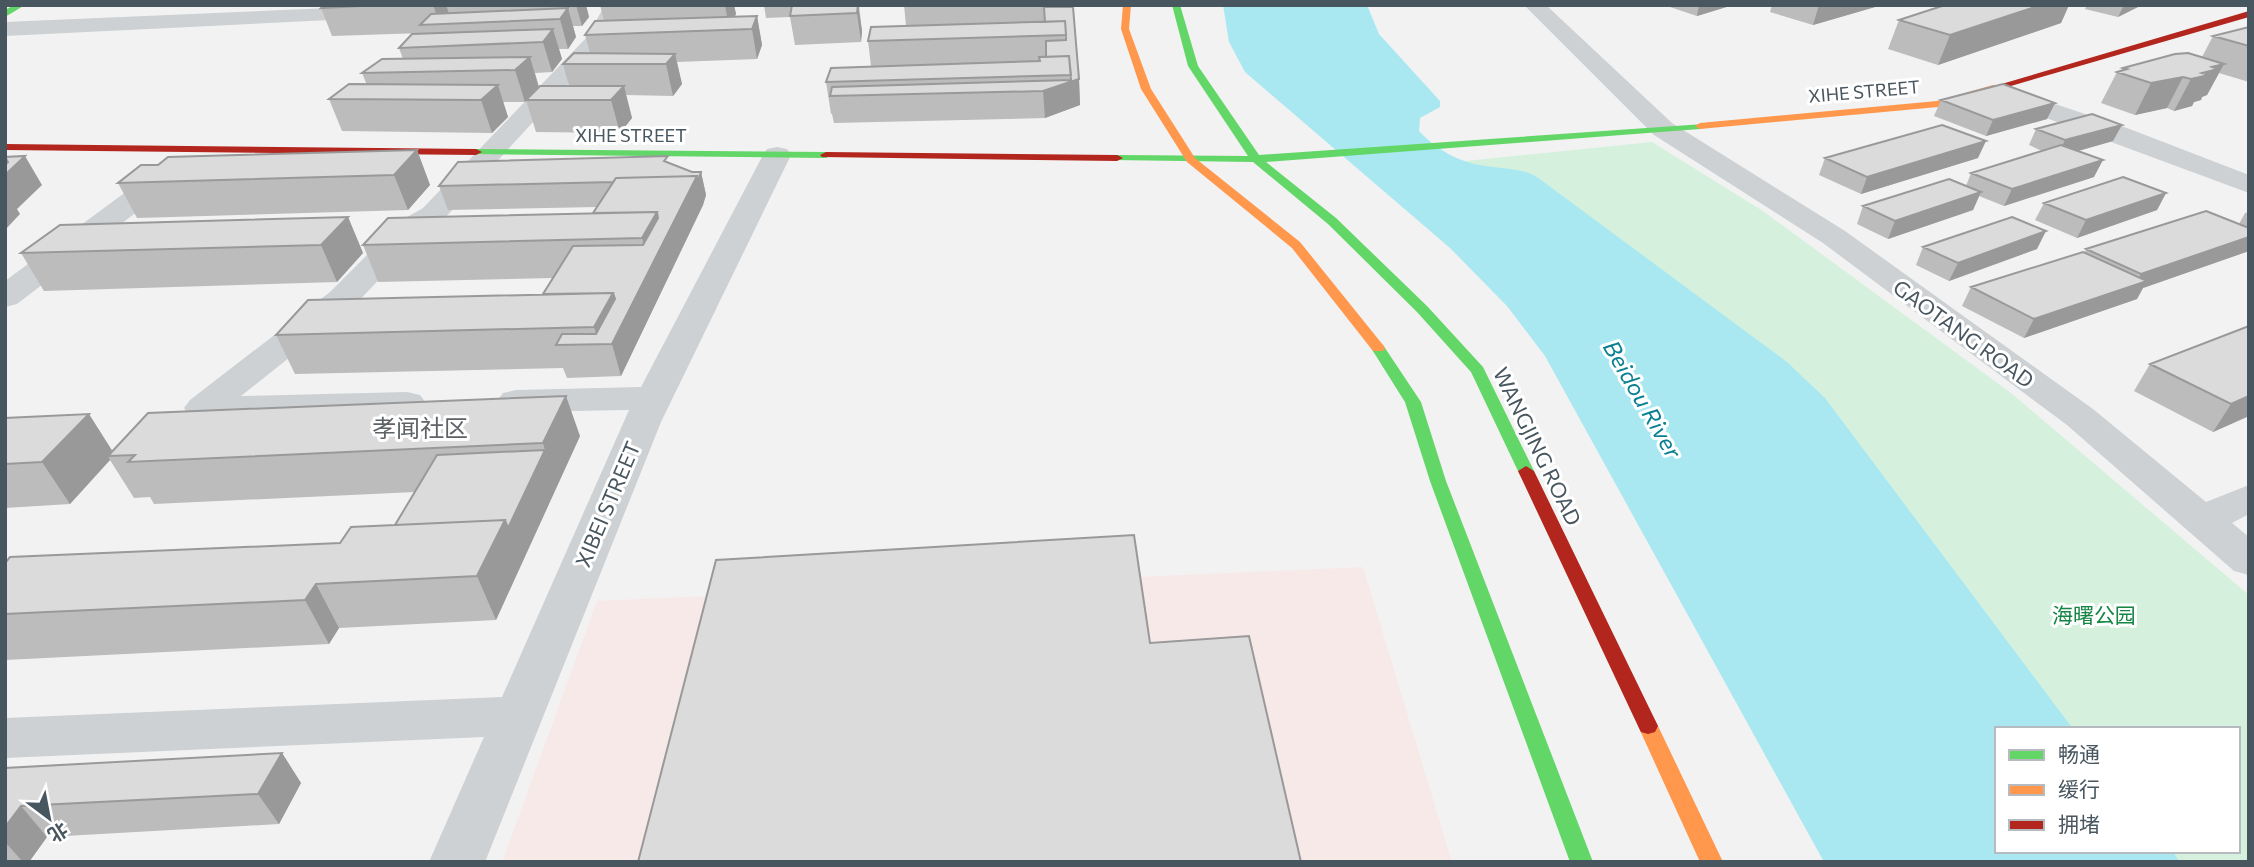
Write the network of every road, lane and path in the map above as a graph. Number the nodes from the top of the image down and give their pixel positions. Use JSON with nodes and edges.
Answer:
{"nodes":[{"id":1,"x":21,"y":5,"type":"edge"},
{"id":2,"x":1127,"y":5,"type":"edge"},
{"id":3,"x":1176,"y":5,"type":"edge"},
{"id":4,"x":1534,"y":5,"type":"edge"},
{"id":5,"x":616,"y":7,"type":"edge"},
{"id":6,"x":587,"y":9,"type":"dead end"},
{"id":7,"x":5,"y":14,"type":"edge"},
{"id":8,"x":2249,"y":14,"type":"edge"},
{"id":9,"x":394,"y":16,"type":"dead end"},
{"id":10,"x":5,"y":29,"type":"edge"},
{"id":11,"x":1990,"y":89,"type":"junction"},
{"id":12,"x":1662,"y":129,"type":"junction"},
{"id":13,"x":5,"y":147,"type":"edge"},
{"id":14,"x":203,"y":148,"type":"junction"},
{"id":15,"x":487,"y":154,"type":"junction"},
{"id":16,"x":777,"y":155,"type":"junction"},
{"id":17,"x":1256,"y":159,"type":"junction"},
{"id":18,"x":1191,"y":160,"type":"junction"},
{"id":19,"x":2249,"y":185,"type":"edge"},
{"id":20,"x":5,"y":297,"type":"edge"},
{"id":21,"x":654,"y":398,"type":"junction"},
{"id":22,"x":490,"y":401,"type":"edge"},
{"id":23,"x":435,"y":403,"type":"edge"},
{"id":24,"x":2249,"y":498,"type":"edge"},
{"id":25,"x":2202,"y":520,"type":"junction"},
{"id":26,"x":2249,"y":560,"type":"edge"},
{"id":27,"x":518,"y":716,"type":"junction"},
{"id":28,"x":5,"y":738,"type":"edge"},
{"id":29,"x":457,"y":862,"type":"edge"},
{"id":30,"x":1582,"y":862,"type":"edge"},
{"id":31,"x":1712,"y":862,"type":"edge"}],
"edges":[{"from":1,"to":7,"type":"street"},
{"from":2,"to":18,"type":"street"},
{"from":3,"to":17,"type":"street","name":"WANGJING ROAD"},
{"from":4,"to":12,"type":"street","name":"GAOTANG ROAD"},
{"from":5,"to":6,"type":"street"},
{"from":5,"to":15,"type":"street"},
{"from":8,"to":11,"type":"street","name":"XIHE STREET"},
{"from":9,"to":10,"type":"street"},
{"from":11,"to":12,"type":"street","name":"XIHE STREET"},
{"from":11,"to":19,"type":"street"},
{"from":12,"to":17,"type":"street","name":"XIHE STREET"},
{"from":12,"to":25,"type":"street","name":"GAOTANG ROAD"},
{"from":13,"to":14,"type":"street","name":"XIHE STREET"},
{"from":14,"to":15,"type":"street","name":"XIHE STREET"},
{"from":14,"to":20,"type":"street"},
{"from":15,"to":16,"type":"street","name":"XIHE STREET"},
{"from":15,"to":23,"type":"street"},
{"from":16,"to":18,"type":"street","name":"XIHE STREET"},
{"from":16,"to":21,"type":"street","name":"XIBEI STREET"},
{"from":17,"to":18,"type":"street","name":"XIHE STREET"},
{"from":17,"to":31,"type":"street","name":"WANGJING ROAD"},
{"from":18,"to":30,"type":"street"},
{"from":21,"to":22,"type":"street"},
{"from":21,"to":27,"type":"street","name":"XIBEI STREET"},
{"from":24,"to":25,"type":"street"},
{"from":25,"to":26,"type":"street","name":"GAOTANG ROAD"},
{"from":27,"to":28,"type":"street"},
{"from":27,"to":29,"type":"street","name":"XIBEI STREET"}]}
